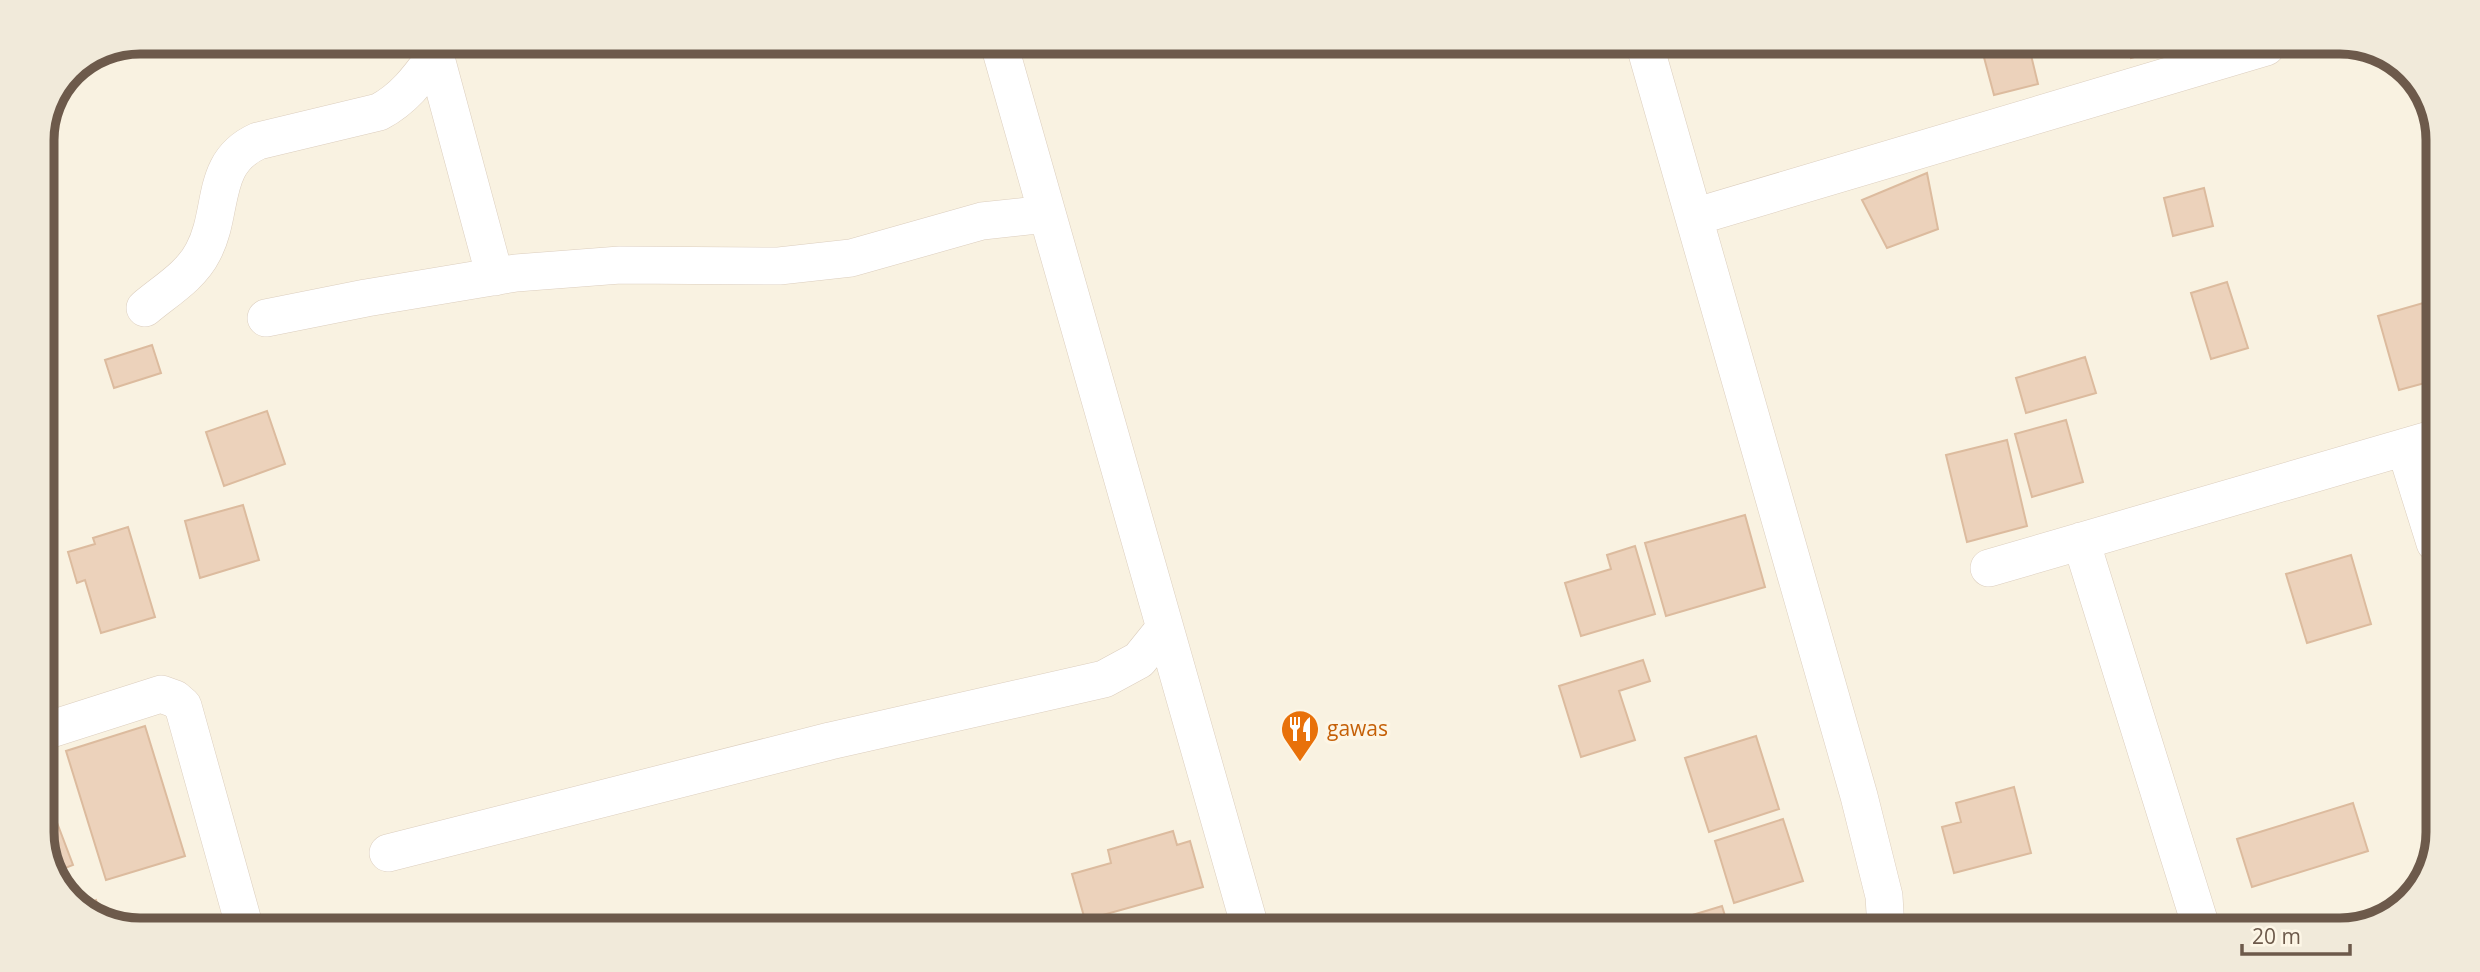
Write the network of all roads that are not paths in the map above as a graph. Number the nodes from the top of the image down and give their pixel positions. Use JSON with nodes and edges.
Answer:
{"nodes":[{"id":1,"x":431,"y":54,"type":"edge"},
{"id":2,"x":435,"y":54,"type":"edge"},
{"id":3,"x":1002,"y":54,"type":"edge"},
{"id":4,"x":1647,"y":54,"type":"edge"},
{"id":5,"x":2242,"y":54,"type":"edge"},
{"id":6,"x":1046,"y":214,"type":"junction"},
{"id":7,"x":1694,"y":217,"type":"junction"},
{"id":8,"x":495,"y":277,"type":"junction"},
{"id":9,"x":145,"y":308,"type":"dead end"},
{"id":10,"x":266,"y":318,"type":"dead end"},
{"id":11,"x":2420,"y":442,"type":"edge"},
{"id":12,"x":2426,"y":482,"type":"edge"},
{"id":13,"x":2081,"y":541,"type":"junction"},
{"id":14,"x":1989,"y":568,"type":"dead end"},
{"id":15,"x":1164,"y":628,"type":"junction"},
{"id":16,"x":54,"y":728,"type":"edge"},
{"id":17,"x":388,"y":853,"type":"dead end"},
{"id":18,"x":242,"y":918,"type":"edge"},
{"id":19,"x":1247,"y":918,"type":"edge"},
{"id":20,"x":1885,"y":918,"type":"edge"},
{"id":21,"x":2198,"y":918,"type":"edge"}],
"edges":[{"from":1,"to":9,"type":"street"},
{"from":2,"to":8,"type":"street"},
{"from":3,"to":6,"type":"street"},
{"from":4,"to":7,"type":"street"},
{"from":5,"to":7,"type":"street"},
{"from":6,"to":8,"type":"street"},
{"from":6,"to":15,"type":"street"},
{"from":7,"to":20,"type":"street"},
{"from":8,"to":10,"type":"street"},
{"from":11,"to":12,"type":"street"},
{"from":11,"to":13,"type":"street"},
{"from":13,"to":14,"type":"street"},
{"from":13,"to":21,"type":"street"},
{"from":15,"to":17,"type":"street"},
{"from":15,"to":19,"type":"street"},
{"from":16,"to":18,"type":"street"}]}
